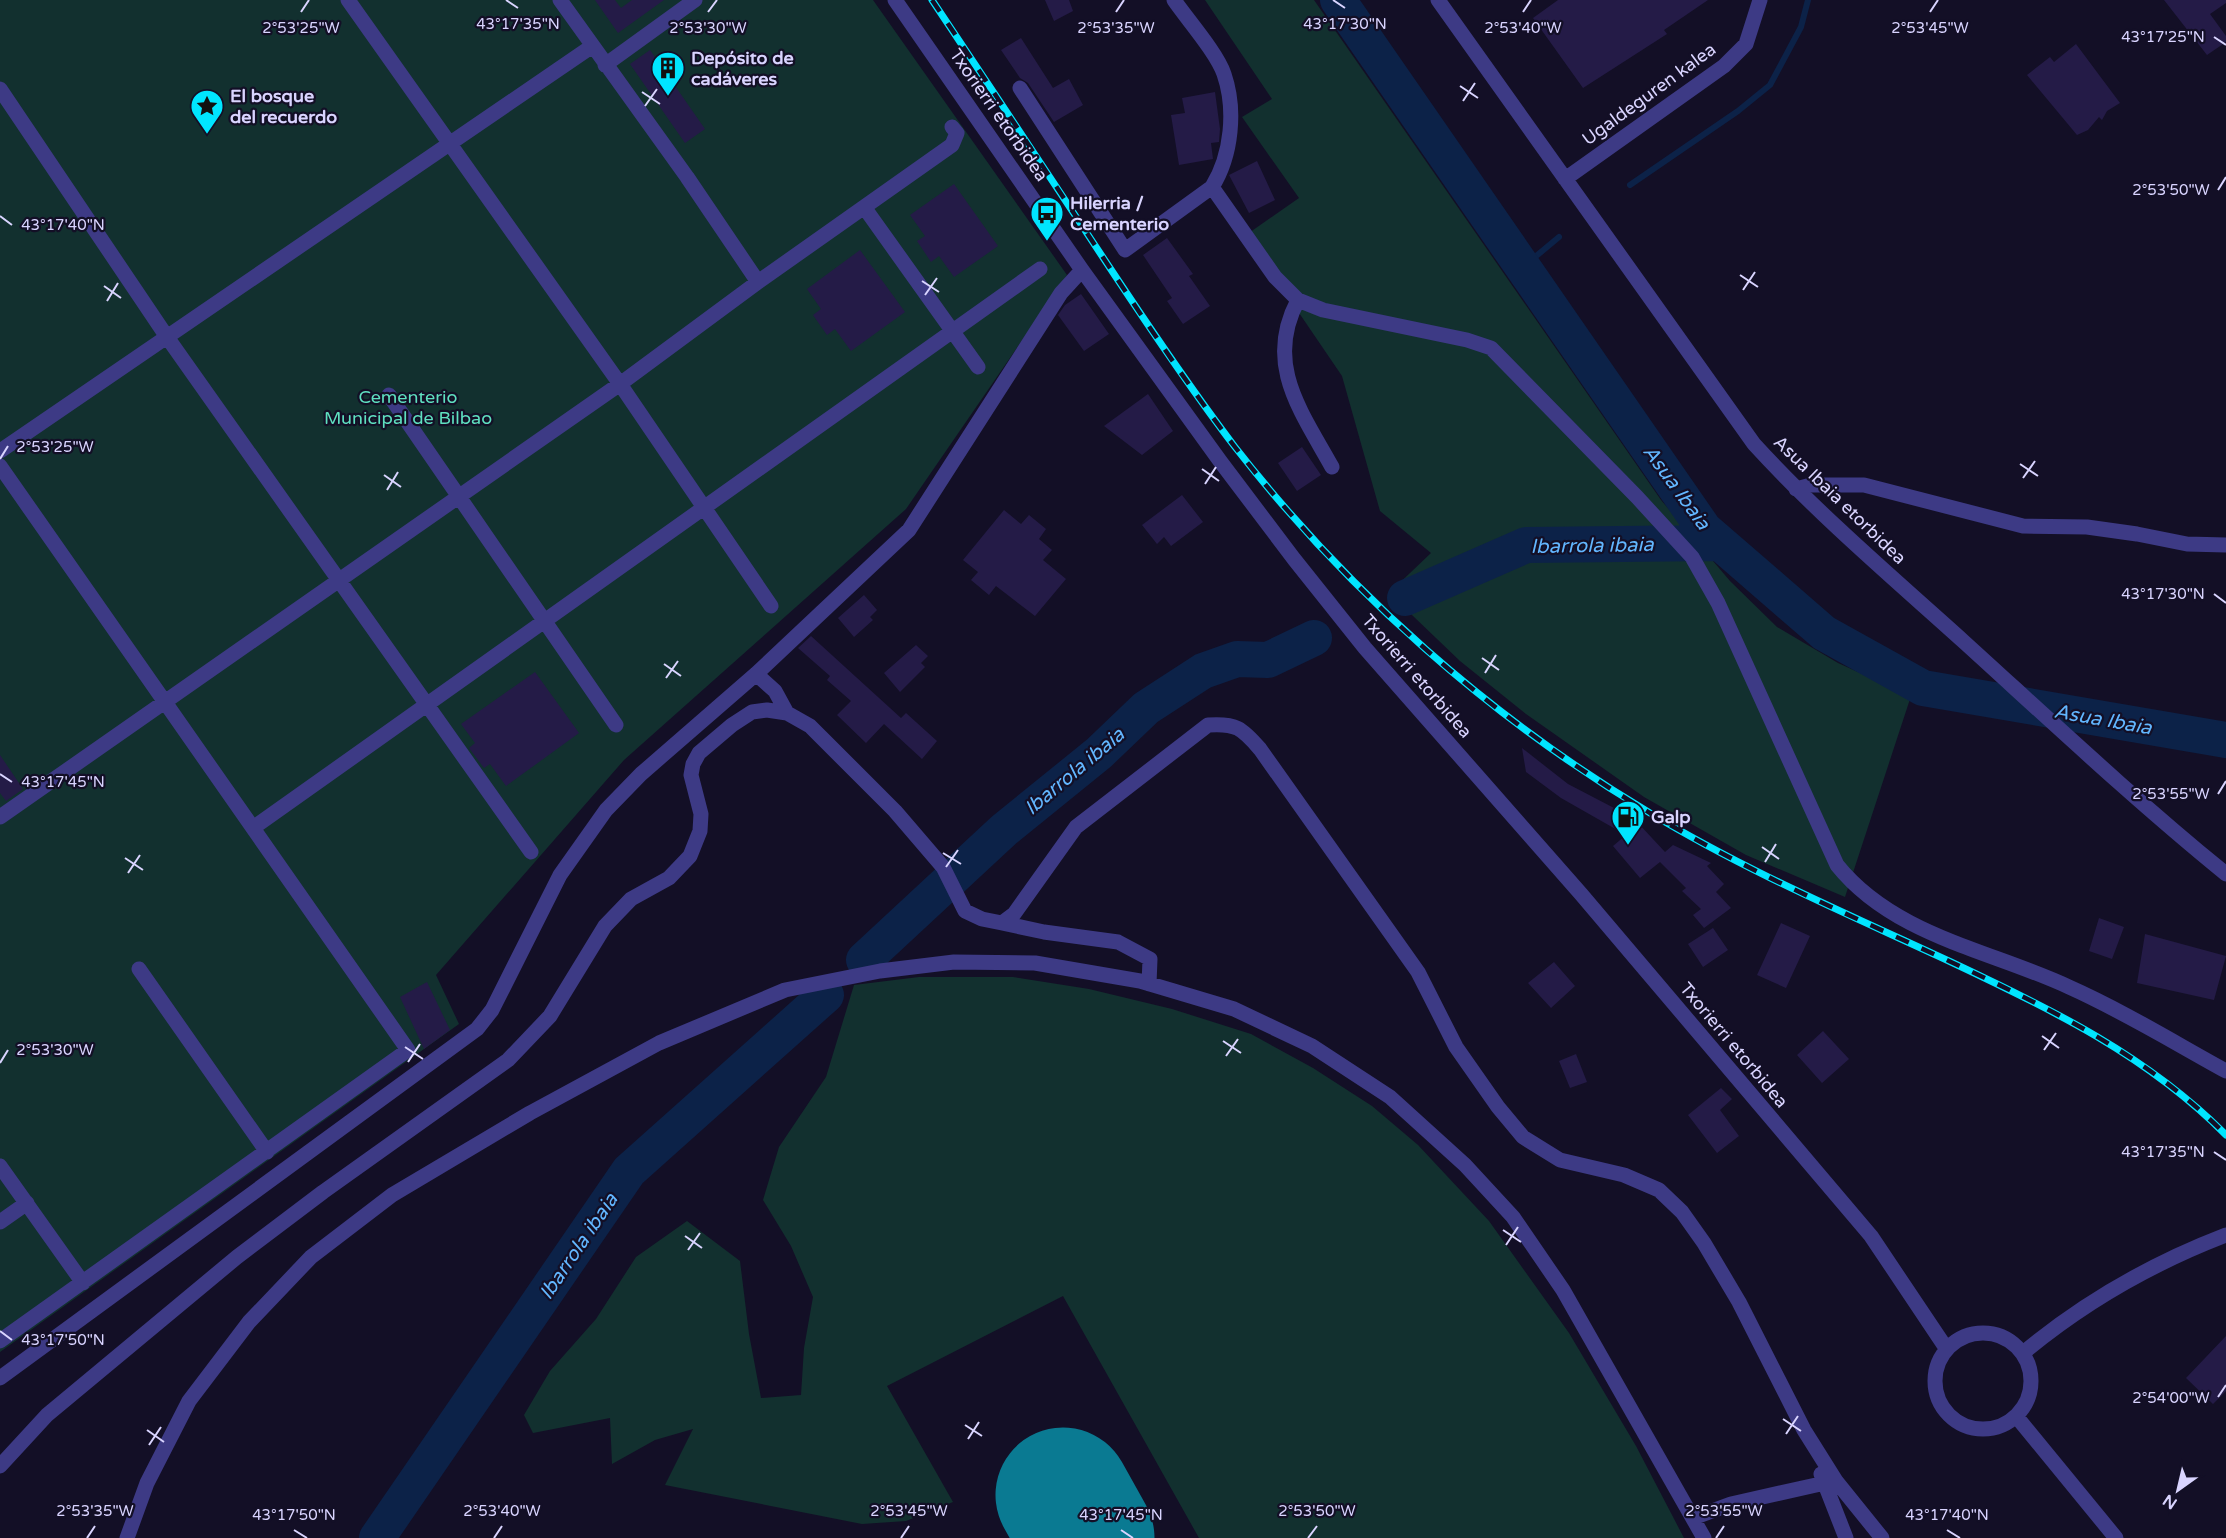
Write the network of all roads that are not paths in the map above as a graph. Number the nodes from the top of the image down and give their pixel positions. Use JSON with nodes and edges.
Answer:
{"nodes":[{"id":1,"x":348,"y":0,"type":"edge"},
{"id":2,"x":560,"y":0,"type":"edge"},
{"id":3,"x":695,"y":0,"type":"edge"},
{"id":4,"x":895,"y":0,"type":"edge"},
{"id":5,"x":1174,"y":0,"type":"edge"},
{"id":6,"x":1438,"y":0,"type":"edge"},
{"id":7,"x":1760,"y":0,"type":"edge"},
{"id":8,"x":591,"y":47,"type":"junction"},
{"id":9,"x":605,"y":65,"type":"junction"},
{"id":10,"x":1020,"y":87,"type":"dead end"},
{"id":11,"x":0,"y":89,"type":"edge"},
{"id":12,"x":952,"y":127,"type":"dead end"},
{"id":13,"x":448,"y":145,"type":"junction"},
{"id":14,"x":1565,"y":179,"type":"junction"},
{"id":15,"x":1212,"y":187,"type":"junction"},
{"id":16,"x":864,"y":207,"type":"junction"},
{"id":17,"x":1040,"y":269,"type":"dead end"},
{"id":18,"x":1082,"y":270,"type":"junction"},
{"id":19,"x":758,"y":282,"type":"junction"},
{"id":20,"x":1298,"y":300,"type":"junction"},
{"id":21,"x":952,"y":332,"type":"junction"},
{"id":22,"x":167,"y":337,"type":"junction"},
{"id":23,"x":978,"y":367,"type":"dead end"},
{"id":24,"x":620,"y":384,"type":"junction"},
{"id":25,"x":389,"y":395,"type":"dead end"},
{"id":26,"x":0,"y":451,"type":"edge"},
{"id":27,"x":0,"y":466,"type":"edge"},
{"id":28,"x":1332,"y":467,"type":"dead end"},
{"id":29,"x":1796,"y":489,"type":"junction"},
{"id":30,"x":458,"y":496,"type":"junction"},
{"id":31,"x":704,"y":510,"type":"junction"},
{"id":32,"x":2226,"y":545,"type":"edge"},
{"id":33,"x":338,"y":579,"type":"junction"},
{"id":34,"x":771,"y":606,"type":"dead end"},
{"id":35,"x":545,"y":622,"type":"junction"},
{"id":36,"x":756,"y":674,"type":"junction"},
{"id":37,"x":163,"y":701,"type":"junction"},
{"id":38,"x":426,"y":706,"type":"junction"},
{"id":39,"x":787,"y":713,"type":"junction"},
{"id":40,"x":616,"y":725,"type":"dead end"},
{"id":41,"x":0,"y":817,"type":"edge"},
{"id":42,"x":253,"y":828,"type":"junction"},
{"id":43,"x":531,"y":852,"type":"dead end"},
{"id":44,"x":2226,"y":874,"type":"edge"},
{"id":45,"x":1002,"y":923,"type":"junction"},
{"id":46,"x":139,"y":969,"type":"dead end"},
{"id":47,"x":1149,"y":984,"type":"junction"},
{"id":48,"x":2226,"y":1071,"type":"edge"},
{"id":49,"x":267,"y":1152,"type":"junction"},
{"id":50,"x":0,"y":1166,"type":"edge"},
{"id":51,"x":27,"y":1203,"type":"junction"},
{"id":52,"x":0,"y":1222,"type":"edge"},
{"id":53,"x":2226,"y":1236,"type":"edge"},
{"id":54,"x":83,"y":1283,"type":"junction"},
{"id":55,"x":0,"y":1341,"type":"edge"},
{"id":56,"x":1946,"y":1348,"type":"junction"},
{"id":57,"x":2023,"y":1353,"type":"junction"},
{"id":58,"x":0,"y":1378,"type":"edge"},
{"id":59,"x":2016,"y":1416,"type":"junction"},
{"id":60,"x":1804,"y":1430,"type":"junction"},
{"id":61,"x":0,"y":1466,"type":"edge"},
{"id":62,"x":1825,"y":1483,"type":"junction"},
{"id":63,"x":1693,"y":1518,"type":"junction"},
{"id":64,"x":128,"y":1538,"type":"edge"},
{"id":65,"x":1704,"y":1538,"type":"edge"},
{"id":66,"x":1846,"y":1538,"type":"edge"},
{"id":67,"x":1882,"y":1538,"type":"edge"},
{"id":68,"x":2116,"y":1538,"type":"edge"}],
"edges":[{"from":1,"to":13,"type":"street"},
{"from":2,"to":8,"type":"street"},
{"from":3,"to":9,"type":"street"},
{"from":4,"to":18,"type":"street","name":"Txorierri etorbidea"},
{"from":5,"to":15,"type":"street"},
{"from":6,"to":14,"type":"street","name":"Asua Ibaia etorbidea"},
{"from":7,"to":14,"type":"street","name":"Ugaldeguren kalea"},
{"from":8,"to":9,"type":"street"},
{"from":8,"to":13,"type":"street"},
{"from":9,"to":19,"type":"street"},
{"from":10,"to":15,"type":"street"},
{"from":11,"to":22,"type":"street"},
{"from":12,"to":16,"type":"street"},
{"from":13,"to":22,"type":"street"},
{"from":13,"to":24,"type":"street"},
{"from":14,"to":29,"type":"street","name":"Asua Ibaia etorbidea"},
{"from":15,"to":20,"type":"street"},
{"from":16,"to":19,"type":"street"},
{"from":16,"to":21,"type":"street"},
{"from":17,"to":21,"type":"street"},
{"from":18,"to":36,"type":"street"},
{"from":18,"to":56,"type":"street","name":"Txorierri etorbidea"},
{"from":19,"to":24,"type":"street"},
{"from":20,"to":28,"type":"street"},
{"from":20,"to":48,"type":"street"},
{"from":21,"to":23,"type":"street"},
{"from":21,"to":31,"type":"street"},
{"from":22,"to":26,"type":"street"},
{"from":22,"to":33,"type":"street"},
{"from":24,"to":30,"type":"street"},
{"from":24,"to":31,"type":"street"},
{"from":25,"to":30,"type":"street"},
{"from":27,"to":37,"type":"street"},
{"from":29,"to":32,"type":"street"},
{"from":29,"to":44,"type":"street","name":"Asua Ibaia etorbidea"},
{"from":30,"to":33,"type":"street"},
{"from":30,"to":35,"type":"street"},
{"from":31,"to":34,"type":"street"},
{"from":31,"to":35,"type":"street"},
{"from":33,"to":37,"type":"street"},
{"from":33,"to":38,"type":"street"},
{"from":35,"to":38,"type":"street"},
{"from":35,"to":40,"type":"street"},
{"from":36,"to":39,"type":"street"},
{"from":36,"to":58,"type":"street"},
{"from":37,"to":41,"type":"street"},
{"from":37,"to":42,"type":"street"},
{"from":38,"to":42,"type":"street"},
{"from":38,"to":43,"type":"street"},
{"from":39,"to":45,"type":"street"},
{"from":39,"to":61,"type":"street"},
{"from":42,"to":49,"type":"street"},
{"from":45,"to":47,"type":"street"},
{"from":45,"to":60,"type":"street"},
{"from":46,"to":49,"type":"street"},
{"from":47,"to":63,"type":"street"},
{"from":47,"to":64,"type":"street"},
{"from":49,"to":54,"type":"street"},
{"from":50,"to":51,"type":"street"},
{"from":51,"to":52,"type":"street"},
{"from":51,"to":54,"type":"street"},
{"from":53,"to":57,"type":"street"},
{"from":54,"to":55,"type":"street"},
{"from":56,"to":57,"type":"street"},
{"from":56,"to":59,"type":"street"},
{"from":57,"to":59,"type":"street"},
{"from":59,"to":68,"type":"street"},
{"from":60,"to":62,"type":"street"},
{"from":60,"to":67,"type":"street"},
{"from":62,"to":63,"type":"street"},
{"from":62,"to":66,"type":"street"},
{"from":63,"to":65,"type":"street"}]}
